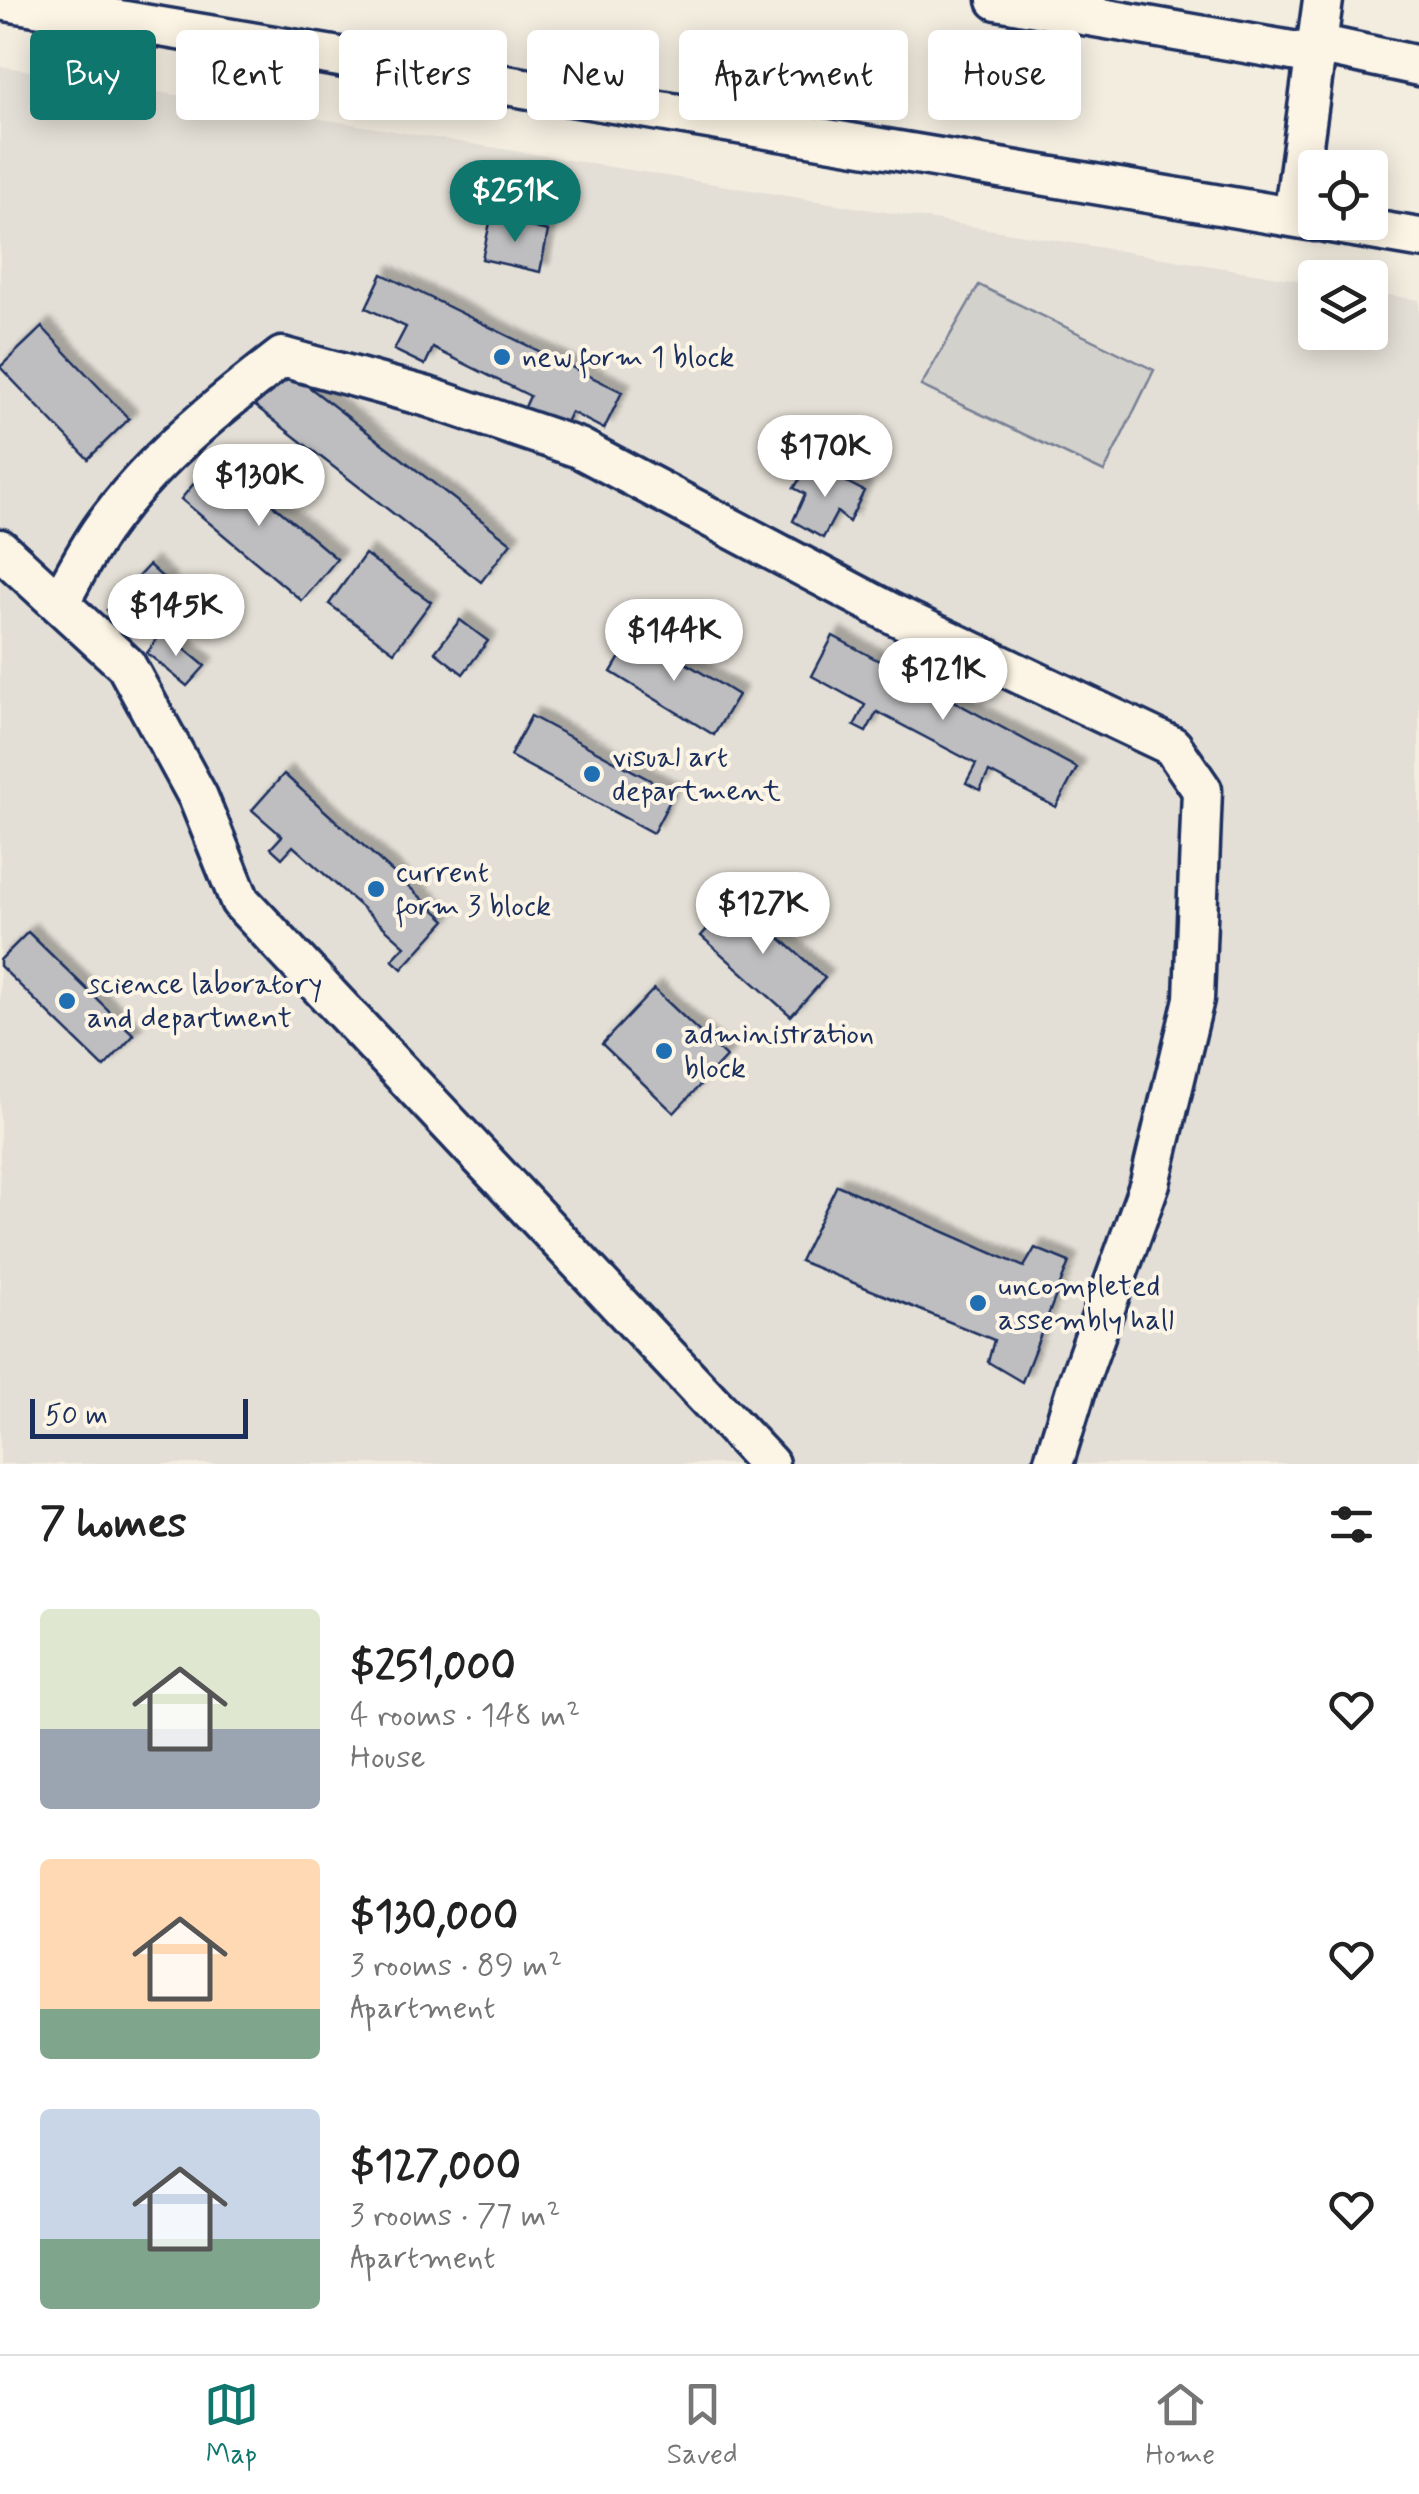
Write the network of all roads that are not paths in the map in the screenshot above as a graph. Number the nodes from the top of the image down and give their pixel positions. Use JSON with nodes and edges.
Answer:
{"nodes":[{"id":1,"x":0,"y":0,"type":"edge"},
{"id":2,"x":996,"y":0,"type":"edge"},
{"id":3,"x":1323,"y":0,"type":"edge"},
{"id":4,"x":1316,"y":49,"type":"junction"},
{"id":5,"x":1419,"y":66,"type":"edge"},
{"id":6,"x":1313,"y":150,"type":"edge"},
{"id":7,"x":1298,"y":218,"type":"edge"},
{"id":8,"x":1388,"y":233,"type":"edge"},
{"id":9,"x":1419,"y":238,"type":"edge"},
{"id":10,"x":0,"y":549,"type":"edge"},
{"id":11,"x":59,"y":603,"type":"junction"},
{"id":12,"x":769,"y":1464,"type":"edge"},
{"id":13,"x":1053,"y":1464,"type":"edge"}],
"edges":[{"from":1,"to":7,"type":"street"},
{"from":2,"to":4,"type":"street"},
{"from":3,"to":4,"type":"street"},
{"from":4,"to":5,"type":"street"},
{"from":4,"to":6,"type":"street"},
{"from":8,"to":9,"type":"street"},
{"from":10,"to":11,"type":"street"},
{"from":11,"to":12,"type":"street"},
{"from":11,"to":13,"type":"street"}]}
